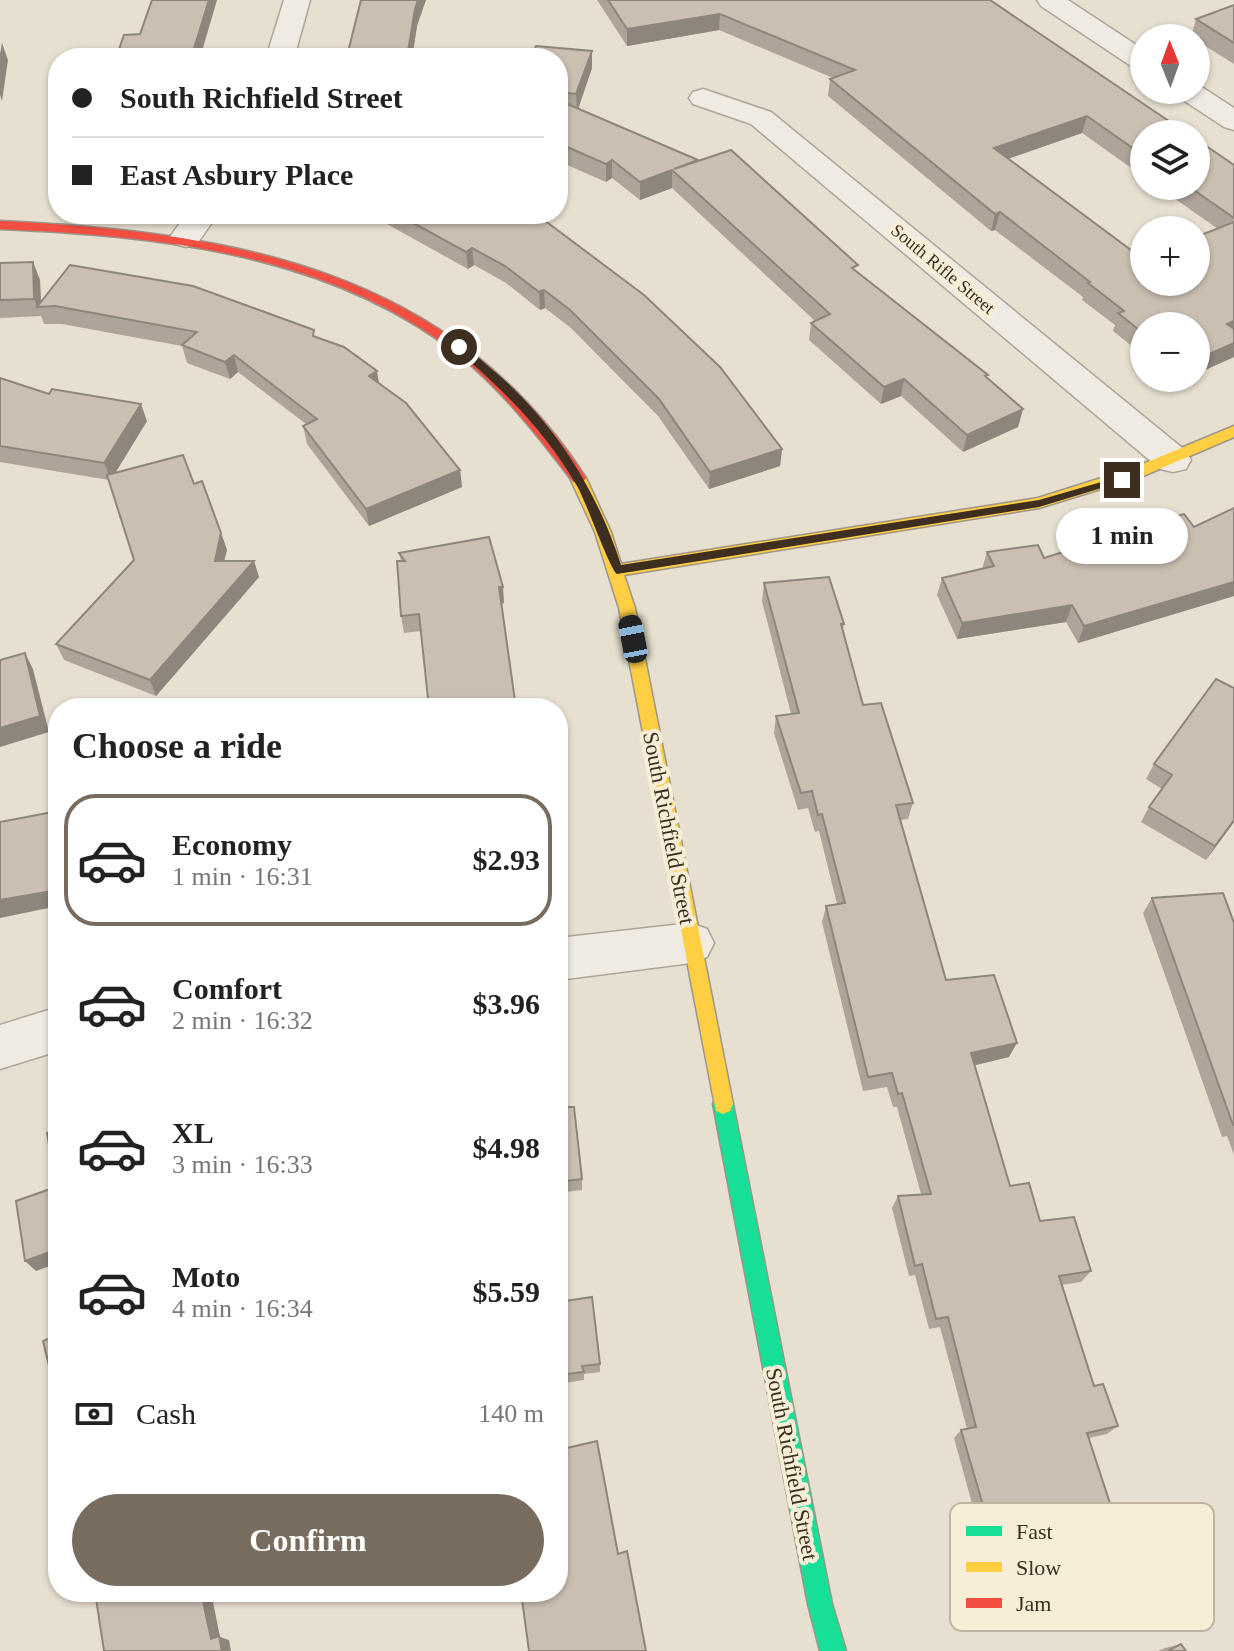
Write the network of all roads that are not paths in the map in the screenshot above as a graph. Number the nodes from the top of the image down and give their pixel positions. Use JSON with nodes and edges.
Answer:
{"nodes":[{"id":1,"x":297,"y":0,"type":"edge"},
{"id":2,"x":1050,"y":0,"type":"edge"},
{"id":3,"x":283,"y":48,"type":"edge"},
{"id":4,"x":1130,"y":53,"type":"edge"},
{"id":5,"x":703,"y":98,"type":"dead end"},
{"id":6,"x":1208,"y":104,"type":"edge"},
{"id":7,"x":1234,"y":121,"type":"edge"},
{"id":8,"x":0,"y":225,"type":"edge"},
{"id":9,"x":194,"y":225,"type":"edge"},
{"id":10,"x":1234,"y":431,"type":"edge"},
{"id":11,"x":1173,"y":460,"type":"junction"},
{"id":12,"x":617,"y":570,"type":"junction"},
{"id":13,"x":691,"y":943,"type":"junction"},
{"id":14,"x":568,"y":958,"type":"edge"},
{"id":15,"x":48,"y":1032,"type":"edge"},
{"id":16,"x":0,"y":1047,"type":"edge"},
{"id":17,"x":833,"y":1651,"type":"edge"}],
"edges":[{"from":1,"to":3,"type":"street"},
{"from":2,"to":4,"type":"street"},
{"from":5,"to":11,"type":"street","name":"South Rifle Street"},
{"from":6,"to":7,"type":"street"},
{"from":8,"to":9,"type":"street","name":"South Richfield Street"},
{"from":9,"to":12,"type":"street","name":"South Richfield Street"},
{"from":10,"to":11,"type":"street"},
{"from":11,"to":12,"type":"street"},
{"from":12,"to":13,"type":"street","name":"South Richfield Street"},
{"from":13,"to":14,"type":"street"},
{"from":13,"to":17,"type":"street","name":"South Richfield Street"},
{"from":15,"to":16,"type":"street"}]}
